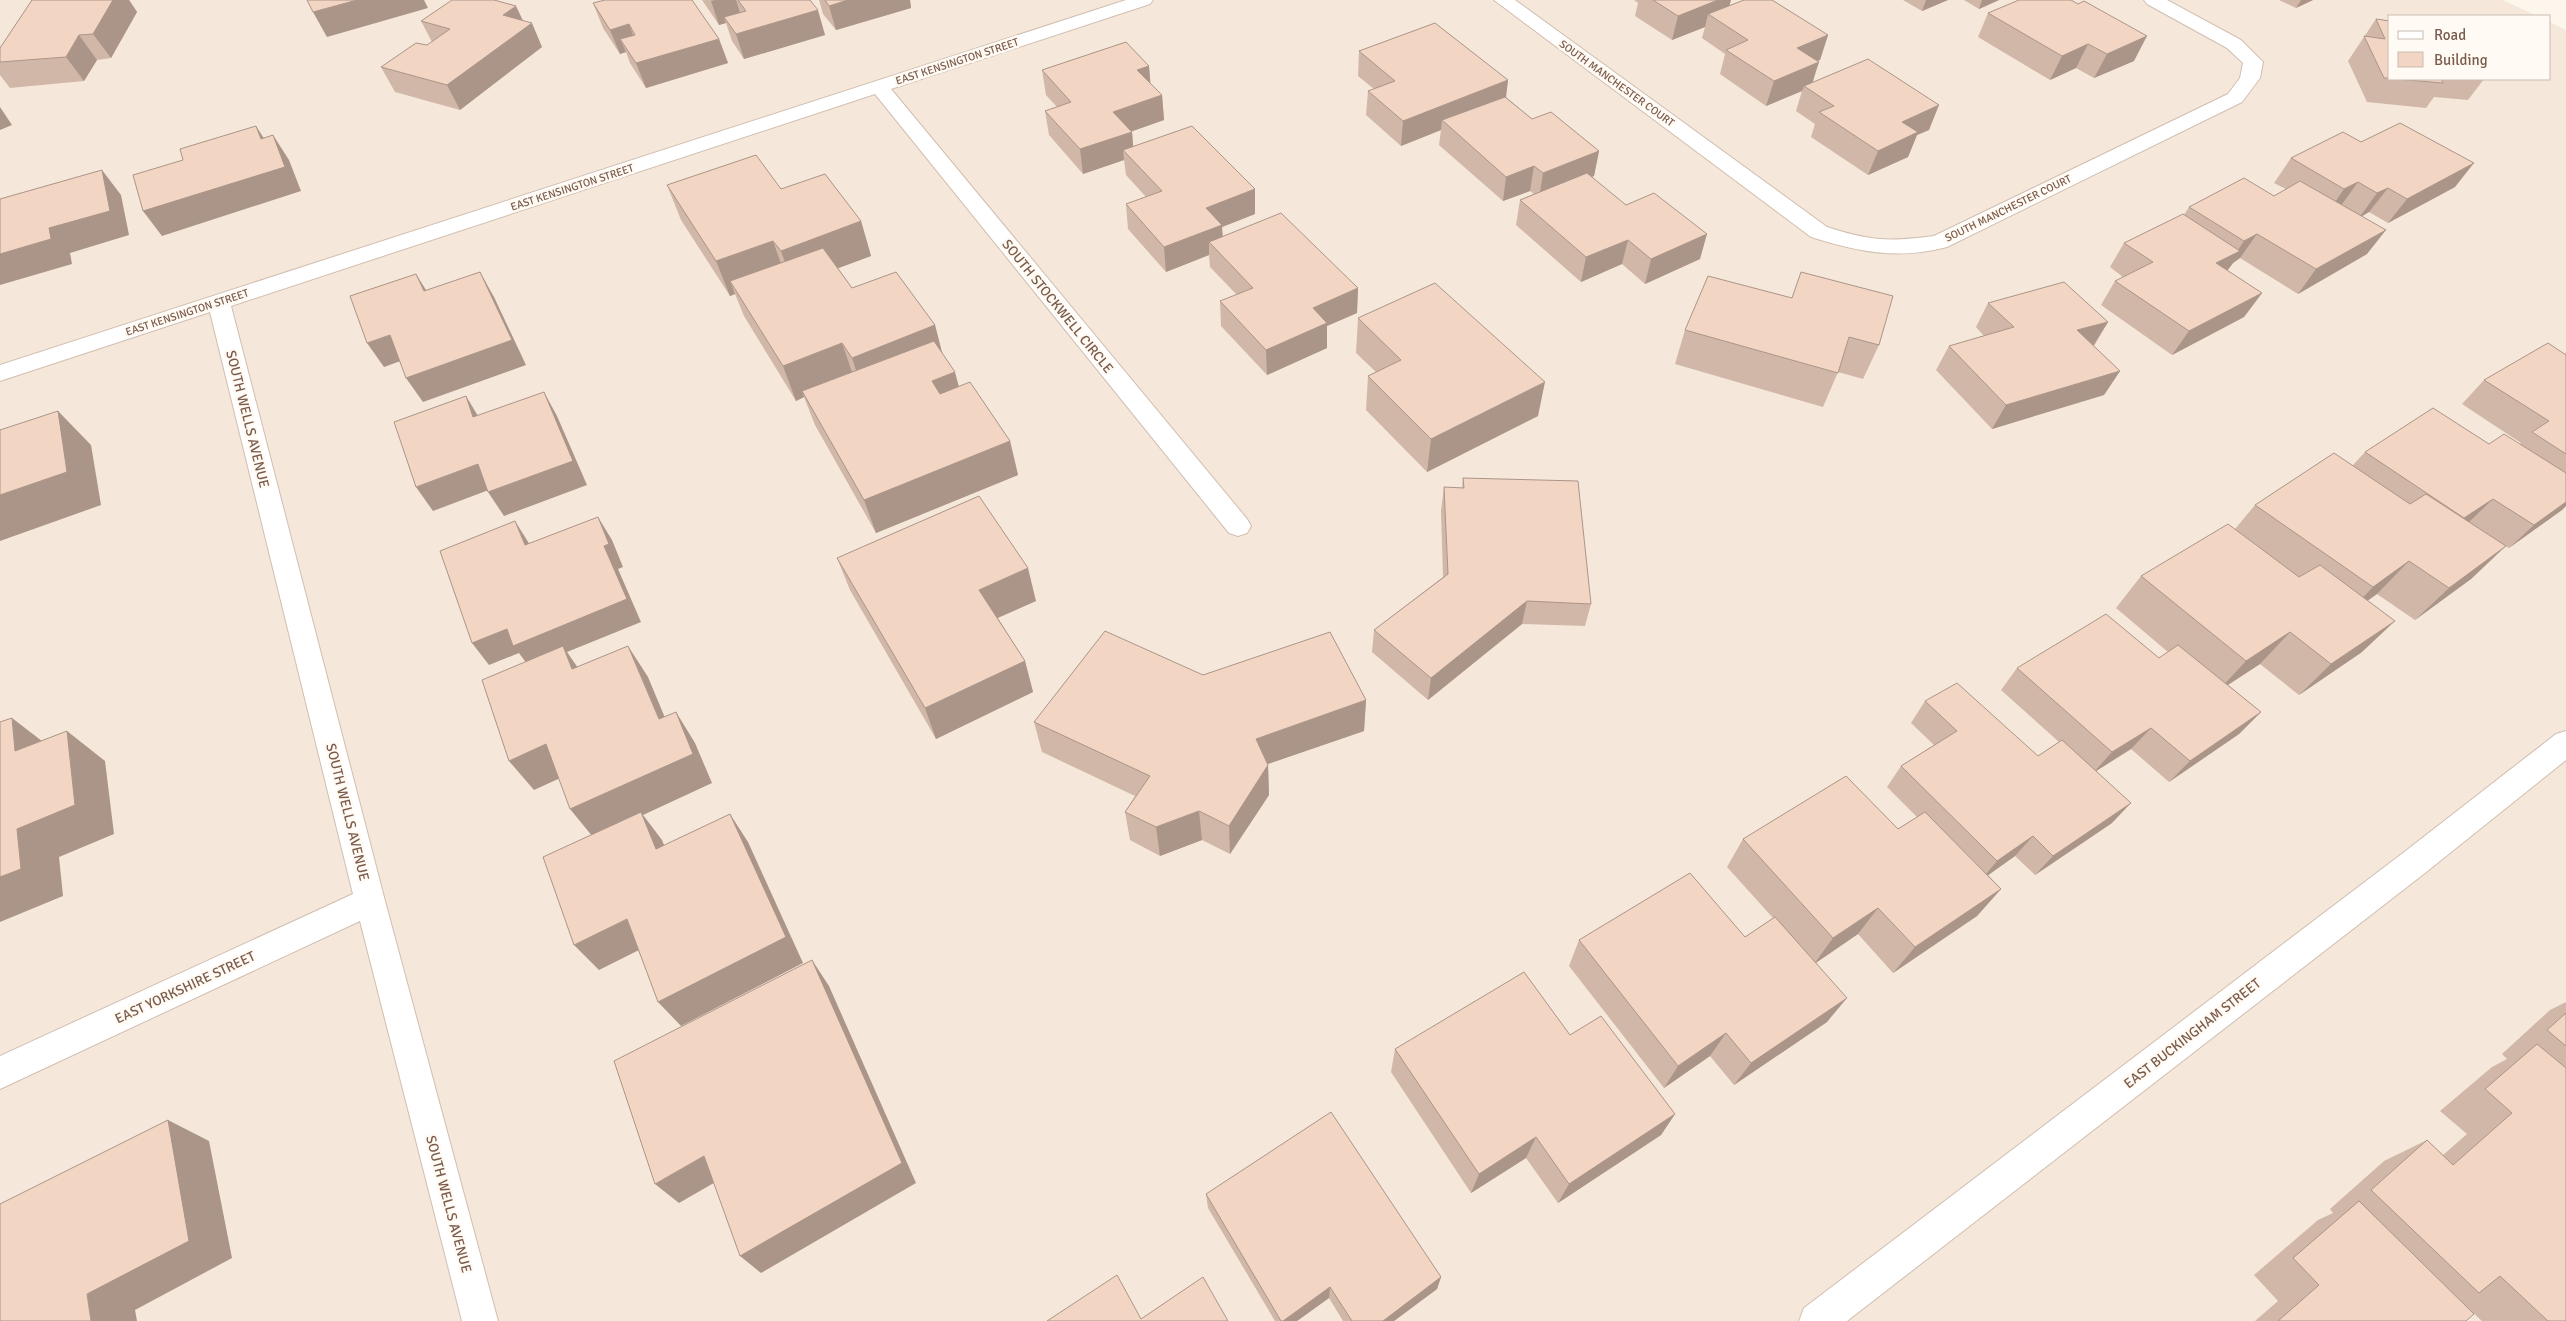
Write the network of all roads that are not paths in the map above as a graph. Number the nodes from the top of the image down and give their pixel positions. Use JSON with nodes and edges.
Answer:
{"nodes":[{"id":1,"x":1144,"y":0,"type":"edge"},
{"id":2,"x":1503,"y":0,"type":"edge"},
{"id":3,"x":2154,"y":0,"type":"edge"},
{"id":4,"x":879,"y":87,"type":"junction"},
{"id":5,"x":219,"y":302,"type":"junction"},
{"id":6,"x":0,"y":373,"type":"edge"},
{"id":7,"x":1238,"y":526,"type":"dead end"},
{"id":8,"x":2566,"y":744,"type":"edge"},
{"id":9,"x":370,"y":901,"type":"junction"},
{"id":10,"x":0,"y":1073,"type":"edge"},
{"id":11,"x":480,"y":1321,"type":"edge"},
{"id":12,"x":1817,"y":1321,"type":"edge"}],
"edges":[{"from":1,"to":4,"type":"street","name":"EAST KENSINGTON STREET"},
{"from":2,"to":3,"type":"street","name":"SOUTH MANCHESTER COURT"},
{"from":4,"to":5,"type":"street","name":"EAST KENSINGTON STREET"},
{"from":4,"to":7,"type":"street","name":"SOUTH STOCKWELL CIRCLE"},
{"from":5,"to":6,"type":"street","name":"EAST KENSINGTON STREET"},
{"from":5,"to":9,"type":"street","name":"SOUTH WELLS AVENUE"},
{"from":8,"to":12,"type":"street","name":"EAST BUCKINGHAM STREET"},
{"from":9,"to":10,"type":"street","name":"EAST YORKSHIRE STREET"},
{"from":9,"to":11,"type":"street","name":"SOUTH WELLS AVENUE"}]}
